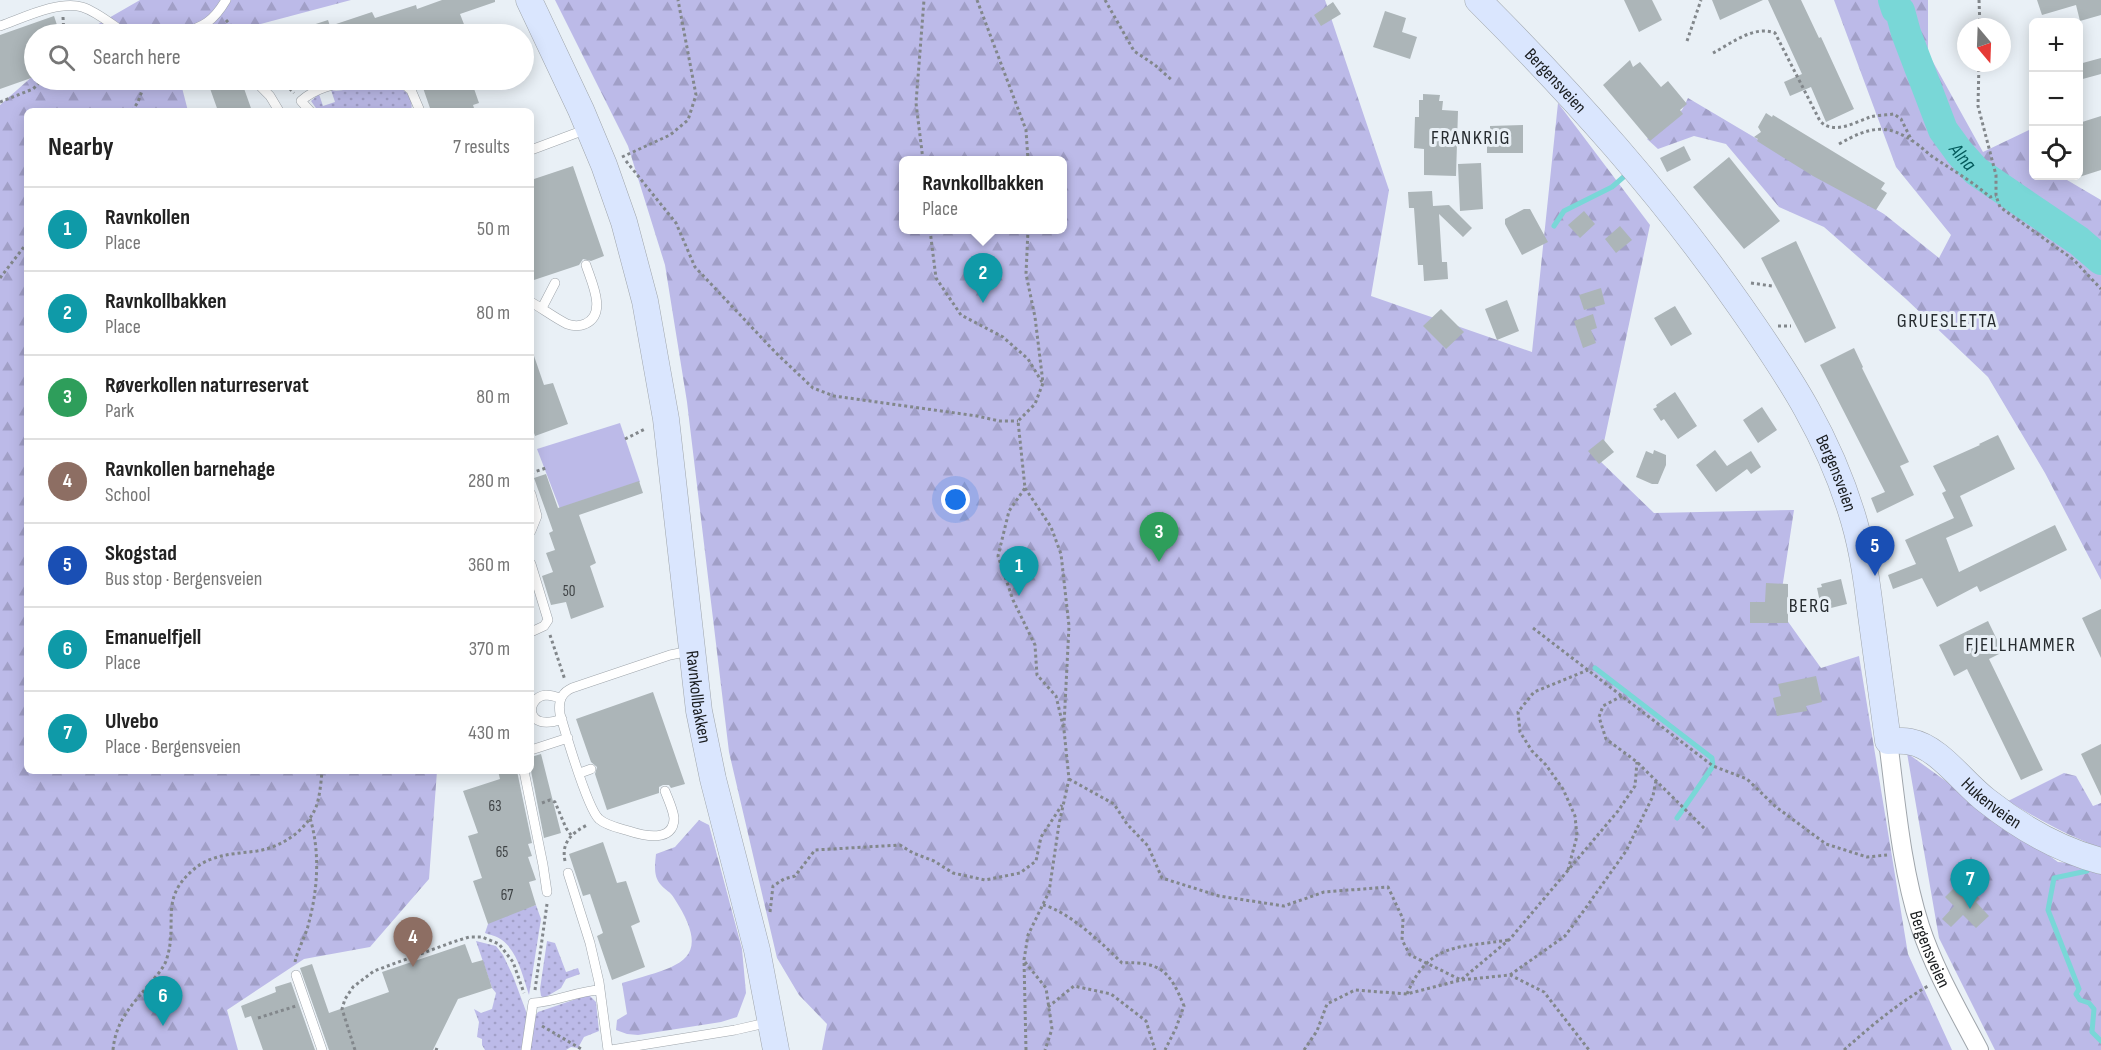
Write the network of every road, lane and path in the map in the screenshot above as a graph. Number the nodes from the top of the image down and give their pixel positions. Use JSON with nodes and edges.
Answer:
{"nodes":[{"id":1,"x":226,"y":0,"type":"edge"},
{"id":2,"x":529,"y":0,"type":"edge"},
{"id":3,"x":678,"y":0,"type":"edge"},
{"id":4,"x":924,"y":0,"type":"edge"},
{"id":5,"x":977,"y":0,"type":"edge"},
{"id":6,"x":1105,"y":0,"type":"edge"},
{"id":7,"x":1478,"y":0,"type":"edge"},
{"id":8,"x":1701,"y":0,"type":"edge"},
{"id":9,"x":1979,"y":0,"type":"edge"},
{"id":10,"x":219,"y":11,"type":"junction"},
{"id":11,"x":1980,"y":18,"type":"edge"},
{"id":12,"x":111,"y":24,"type":"edge"},
{"id":13,"x":206,"y":24,"type":"edge"},
{"id":14,"x":230,"y":24,"type":"edge"},
{"id":15,"x":0,"y":26,"type":"edge"},
{"id":16,"x":1687,"y":41,"type":"dead end"},
{"id":17,"x":1713,"y":53,"type":"dead end"},
{"id":18,"x":1979,"y":72,"type":"edge"},
{"id":19,"x":1173,"y":81,"type":"dead end"},
{"id":20,"x":30,"y":90,"type":"edge"},
{"id":21,"x":142,"y":90,"type":"edge"},
{"id":22,"x":264,"y":90,"type":"edge"},
{"id":23,"x":291,"y":90,"type":"edge"},
{"id":24,"x":318,"y":90,"type":"edge"},
{"id":25,"x":411,"y":90,"type":"edge"},
{"id":26,"x":301,"y":101,"type":"junction"},
{"id":27,"x":0,"y":102,"type":"edge"},
{"id":28,"x":134,"y":108,"type":"edge"},
{"id":29,"x":278,"y":108,"type":"edge"},
{"id":30,"x":307,"y":108,"type":"edge"},
{"id":31,"x":419,"y":108,"type":"edge"},
{"id":32,"x":589,"y":128,"type":"junction"},
{"id":33,"x":1912,"y":141,"type":"junction"},
{"id":34,"x":1839,"y":144,"type":"dead end"},
{"id":35,"x":534,"y":149,"type":"edge"},
{"id":36,"x":922,"y":156,"type":"edge"},
{"id":37,"x":1028,"y":156,"type":"edge"},
{"id":38,"x":613,"y":160,"type":"junction"},
{"id":39,"x":1996,"y":195,"type":"junction"},
{"id":40,"x":930,"y":234,"type":"edge"},
{"id":41,"x":1028,"y":234,"type":"edge"},
{"id":42,"x":24,"y":247,"type":"edge"},
{"id":43,"x":585,"y":265,"type":"dead end"},
{"id":44,"x":0,"y":278,"type":"edge"},
{"id":45,"x":555,"y":283,"type":"dead end"},
{"id":46,"x":1749,"y":283,"type":"dead end"},
{"id":47,"x":1772,"y":286,"type":"dead end"},
{"id":48,"x":2101,"y":289,"type":"edge"},
{"id":49,"x":534,"y":304,"type":"edge"},
{"id":50,"x":542,"y":308,"type":"junction"},
{"id":51,"x":1043,"y":383,"type":"junction"},
{"id":52,"x":1018,"y":421,"type":"junction"},
{"id":53,"x":546,"y":468,"type":"dead end"},
{"id":54,"x":534,"y":472,"type":"edge"},
{"id":55,"x":1025,"y":488,"type":"junction"},
{"id":56,"x":534,"y":505,"type":"edge"},
{"id":57,"x":534,"y":524,"type":"edge"},
{"id":58,"x":534,"y":574,"type":"edge"},
{"id":59,"x":1533,"y":628,"type":"dead end"},
{"id":60,"x":549,"y":630,"type":"dead end"},
{"id":61,"x":534,"y":631,"type":"edge"},
{"id":62,"x":692,"y":651,"type":"junction"},
{"id":63,"x":1588,"y":670,"type":"junction"},
{"id":64,"x":566,"y":683,"type":"dead end"},
{"id":65,"x":1622,"y":696,"type":"junction"},
{"id":66,"x":561,"y":698,"type":"junction"},
{"id":67,"x":534,"y":704,"type":"edge"},
{"id":68,"x":534,"y":717,"type":"edge"},
{"id":69,"x":562,"y":719,"type":"junction"},
{"id":70,"x":1064,"y":730,"type":"junction"},
{"id":71,"x":568,"y":738,"type":"junction"},
{"id":72,"x":1888,"y":741,"type":"junction"},
{"id":73,"x":534,"y":749,"type":"edge"},
{"id":74,"x":1637,"y":762,"type":"junction"},
{"id":75,"x":591,"y":770,"type":"dead end"},
{"id":76,"x":580,"y":773,"type":"junction"},
{"id":77,"x":321,"y":774,"type":"edge"},
{"id":78,"x":525,"y":774,"type":"edge"},
{"id":79,"x":1069,"y":779,"type":"junction"},
{"id":80,"x":1656,"y":780,"type":"junction"},
{"id":81,"x":665,"y":791,"type":"dead end"},
{"id":82,"x":1064,"y":802,"type":"junction"},
{"id":83,"x":531,"y":807,"type":"junction"},
{"id":84,"x":310,"y":818,"type":"junction"},
{"id":85,"x":600,"y":820,"type":"junction"},
{"id":86,"x":1705,"y":828,"type":"dead end"},
{"id":87,"x":571,"y":835,"type":"junction"},
{"id":88,"x":1894,"y":855,"type":"dead end"},
{"id":89,"x":2101,"y":861,"type":"edge"},
{"id":90,"x":1567,"y":872,"type":"junction"},
{"id":91,"x":568,"y":873,"type":"joint"},
{"id":92,"x":547,"y":892,"type":"joint"},
{"id":93,"x":1043,"y":905,"type":"junction"},
{"id":94,"x":769,"y":919,"type":"dead end"},
{"id":95,"x":1510,"y":939,"type":"junction"},
{"id":96,"x":1024,"y":960,"type":"junction"},
{"id":97,"x":1426,"y":962,"type":"junction"},
{"id":98,"x":296,"y":975,"type":"joint"},
{"id":99,"x":1510,"y":975,"type":"junction"},
{"id":100,"x":1461,"y":980,"type":"junction"},
{"id":101,"x":1934,"y":983,"type":"dead end"},
{"id":102,"x":600,"y":990,"type":"junction"},
{"id":103,"x":1407,"y":994,"type":"junction"},
{"id":104,"x":306,"y":1003,"type":"junction"},
{"id":105,"x":533,"y":1003,"type":"junction"},
{"id":106,"x":1048,"y":1007,"type":"junction"},
{"id":107,"x":258,"y":1018,"type":"dead end"},
{"id":108,"x":530,"y":1019,"type":"junction"},
{"id":109,"x":772,"y":1022,"type":"junction"},
{"id":110,"x":113,"y":1050,"type":"edge"},
{"id":111,"x":321,"y":1050,"type":"edge"},
{"id":112,"x":355,"y":1050,"type":"edge"},
{"id":113,"x":526,"y":1050,"type":"edge"},
{"id":114,"x":583,"y":1050,"type":"edge"},
{"id":115,"x":610,"y":1050,"type":"edge"},
{"id":116,"x":776,"y":1050,"type":"edge"},
{"id":117,"x":1026,"y":1050,"type":"edge"},
{"id":118,"x":1045,"y":1050,"type":"edge"},
{"id":119,"x":1155,"y":1050,"type":"edge"},
{"id":120,"x":1165,"y":1050,"type":"edge"},
{"id":121,"x":1304,"y":1050,"type":"edge"},
{"id":122,"x":1589,"y":1050,"type":"edge"},
{"id":123,"x":1844,"y":1050,"type":"edge"},
{"id":124,"x":1979,"y":1050,"type":"edge"}],
"edges":[{"from":1,"to":10,"type":"lane"},
{"from":2,"to":32,"type":"street","name":"Ravnkollbakken"},
{"from":3,"to":38,"type":"path"},
{"from":4,"to":36,"type":"path"},
{"from":5,"to":37,"type":"path"},
{"from":6,"to":19,"type":"path"},
{"from":7,"to":72,"type":"street","name":"Bergensveien"},
{"from":8,"to":16,"type":"path"},
{"from":9,"to":11,"type":"path"},
{"from":10,"to":13,"type":"lane"},
{"from":10,"to":14,"type":"path"},
{"from":12,"to":15,"type":"lane"},
{"from":17,"to":33,"type":"path"},
{"from":18,"to":39,"type":"path"},
{"from":20,"to":27,"type":"path"},
{"from":21,"to":28,"type":"path"},
{"from":22,"to":29,"type":"lane"},
{"from":23,"to":26,"type":"path"},
{"from":24,"to":26,"type":"lane"},
{"from":25,"to":31,"type":"lane"},
{"from":26,"to":30,"type":"lane"},
{"from":32,"to":35,"type":"lane"},
{"from":32,"to":38,"type":"street","name":"Ravnkollbakken"},
{"from":33,"to":34,"type":"path"},
{"from":33,"to":39,"type":"path"},
{"from":38,"to":52,"type":"path"},
{"from":38,"to":62,"type":"street","name":"Ravnkollbakken"},
{"from":39,"to":48,"type":"path"},
{"from":40,"to":51,"type":"path"},
{"from":41,"to":51,"type":"path"},
{"from":42,"to":44,"type":"path"},
{"from":43,"to":50,"type":"lane"},
{"from":45,"to":50,"type":"lane"},
{"from":46,"to":47,"type":"path"},
{"from":49,"to":50,"type":"lane"},
{"from":51,"to":52,"type":"path"},
{"from":52,"to":55,"type":"path"},
{"from":53,"to":54,"type":"path"},
{"from":55,"to":70,"type":"path"},
{"from":55,"to":70,"type":"path"},
{"from":56,"to":57,"type":"lane"},
{"from":58,"to":61,"type":"lane"},
{"from":59,"to":63,"type":"path"},
{"from":60,"to":64,"type":"path"},
{"from":62,"to":66,"type":"lane"},
{"from":62,"to":109,"type":"street","name":"Ravnkollbakken"},
{"from":63,"to":65,"type":"path"},
{"from":63,"to":90,"type":"path"},
{"from":65,"to":74,"type":"path"},
{"from":65,"to":88,"type":"path"},
{"from":66,"to":67,"type":"lane"},
{"from":66,"to":69,"type":"lane"},
{"from":68,"to":69,"type":"lane"},
{"from":69,"to":71,"type":"lane"},
{"from":70,"to":79,"type":"path"},
{"from":71,"to":73,"type":"lane"},
{"from":71,"to":76,"type":"lane"},
{"from":72,"to":89,"type":"street","name":"Hukenveien"},
{"from":72,"to":124,"type":"street","name":"Bergensveien"},
{"from":74,"to":80,"type":"path"},
{"from":74,"to":90,"type":"path"},
{"from":75,"to":76,"type":"lane"},
{"from":76,"to":85,"type":"lane"},
{"from":77,"to":84,"type":"path"},
{"from":78,"to":83,"type":"lane"},
{"from":79,"to":82,"type":"path"},
{"from":79,"to":97,"type":"path"},
{"from":80,"to":86,"type":"path"},
{"from":80,"to":99,"type":"path"},
{"from":81,"to":85,"type":"lane"},
{"from":82,"to":93,"type":"path"},
{"from":82,"to":94,"type":"path"},
{"from":83,"to":87,"type":"path"},
{"from":83,"to":92,"type":"lane"},
{"from":84,"to":98,"type":"path"},
{"from":84,"to":110,"type":"path"},
{"from":85,"to":87,"type":"path"},
{"from":87,"to":91,"type":"path"},
{"from":90,"to":95,"type":"path"},
{"from":91,"to":102,"type":"lane"},
{"from":92,"to":105,"type":"path"},
{"from":93,"to":96,"type":"path"},
{"from":93,"to":120,"type":"path"},
{"from":95,"to":97,"type":"path"},
{"from":95,"to":100,"type":"path"},
{"from":96,"to":106,"type":"path"},
{"from":96,"to":117,"type":"path"},
{"from":97,"to":100,"type":"path"},
{"from":97,"to":103,"type":"path"},
{"from":98,"to":104,"type":"lane"},
{"from":99,"to":100,"type":"path"},
{"from":99,"to":122,"type":"path"},
{"from":100,"to":103,"type":"path"},
{"from":101,"to":123,"type":"path"},
{"from":102,"to":105,"type":"lane"},
{"from":102,"to":115,"type":"lane"},
{"from":103,"to":121,"type":"path"},
{"from":104,"to":107,"type":"path"},
{"from":104,"to":111,"type":"lane"},
{"from":105,"to":108,"type":"lane"},
{"from":105,"to":112,"type":"path"},
{"from":106,"to":118,"type":"path"},
{"from":106,"to":119,"type":"path"},
{"from":108,"to":113,"type":"lane"},
{"from":108,"to":114,"type":"path"},
{"from":109,"to":115,"type":"lane"},
{"from":109,"to":116,"type":"street","name":"Ravnkollbakken"}]}
